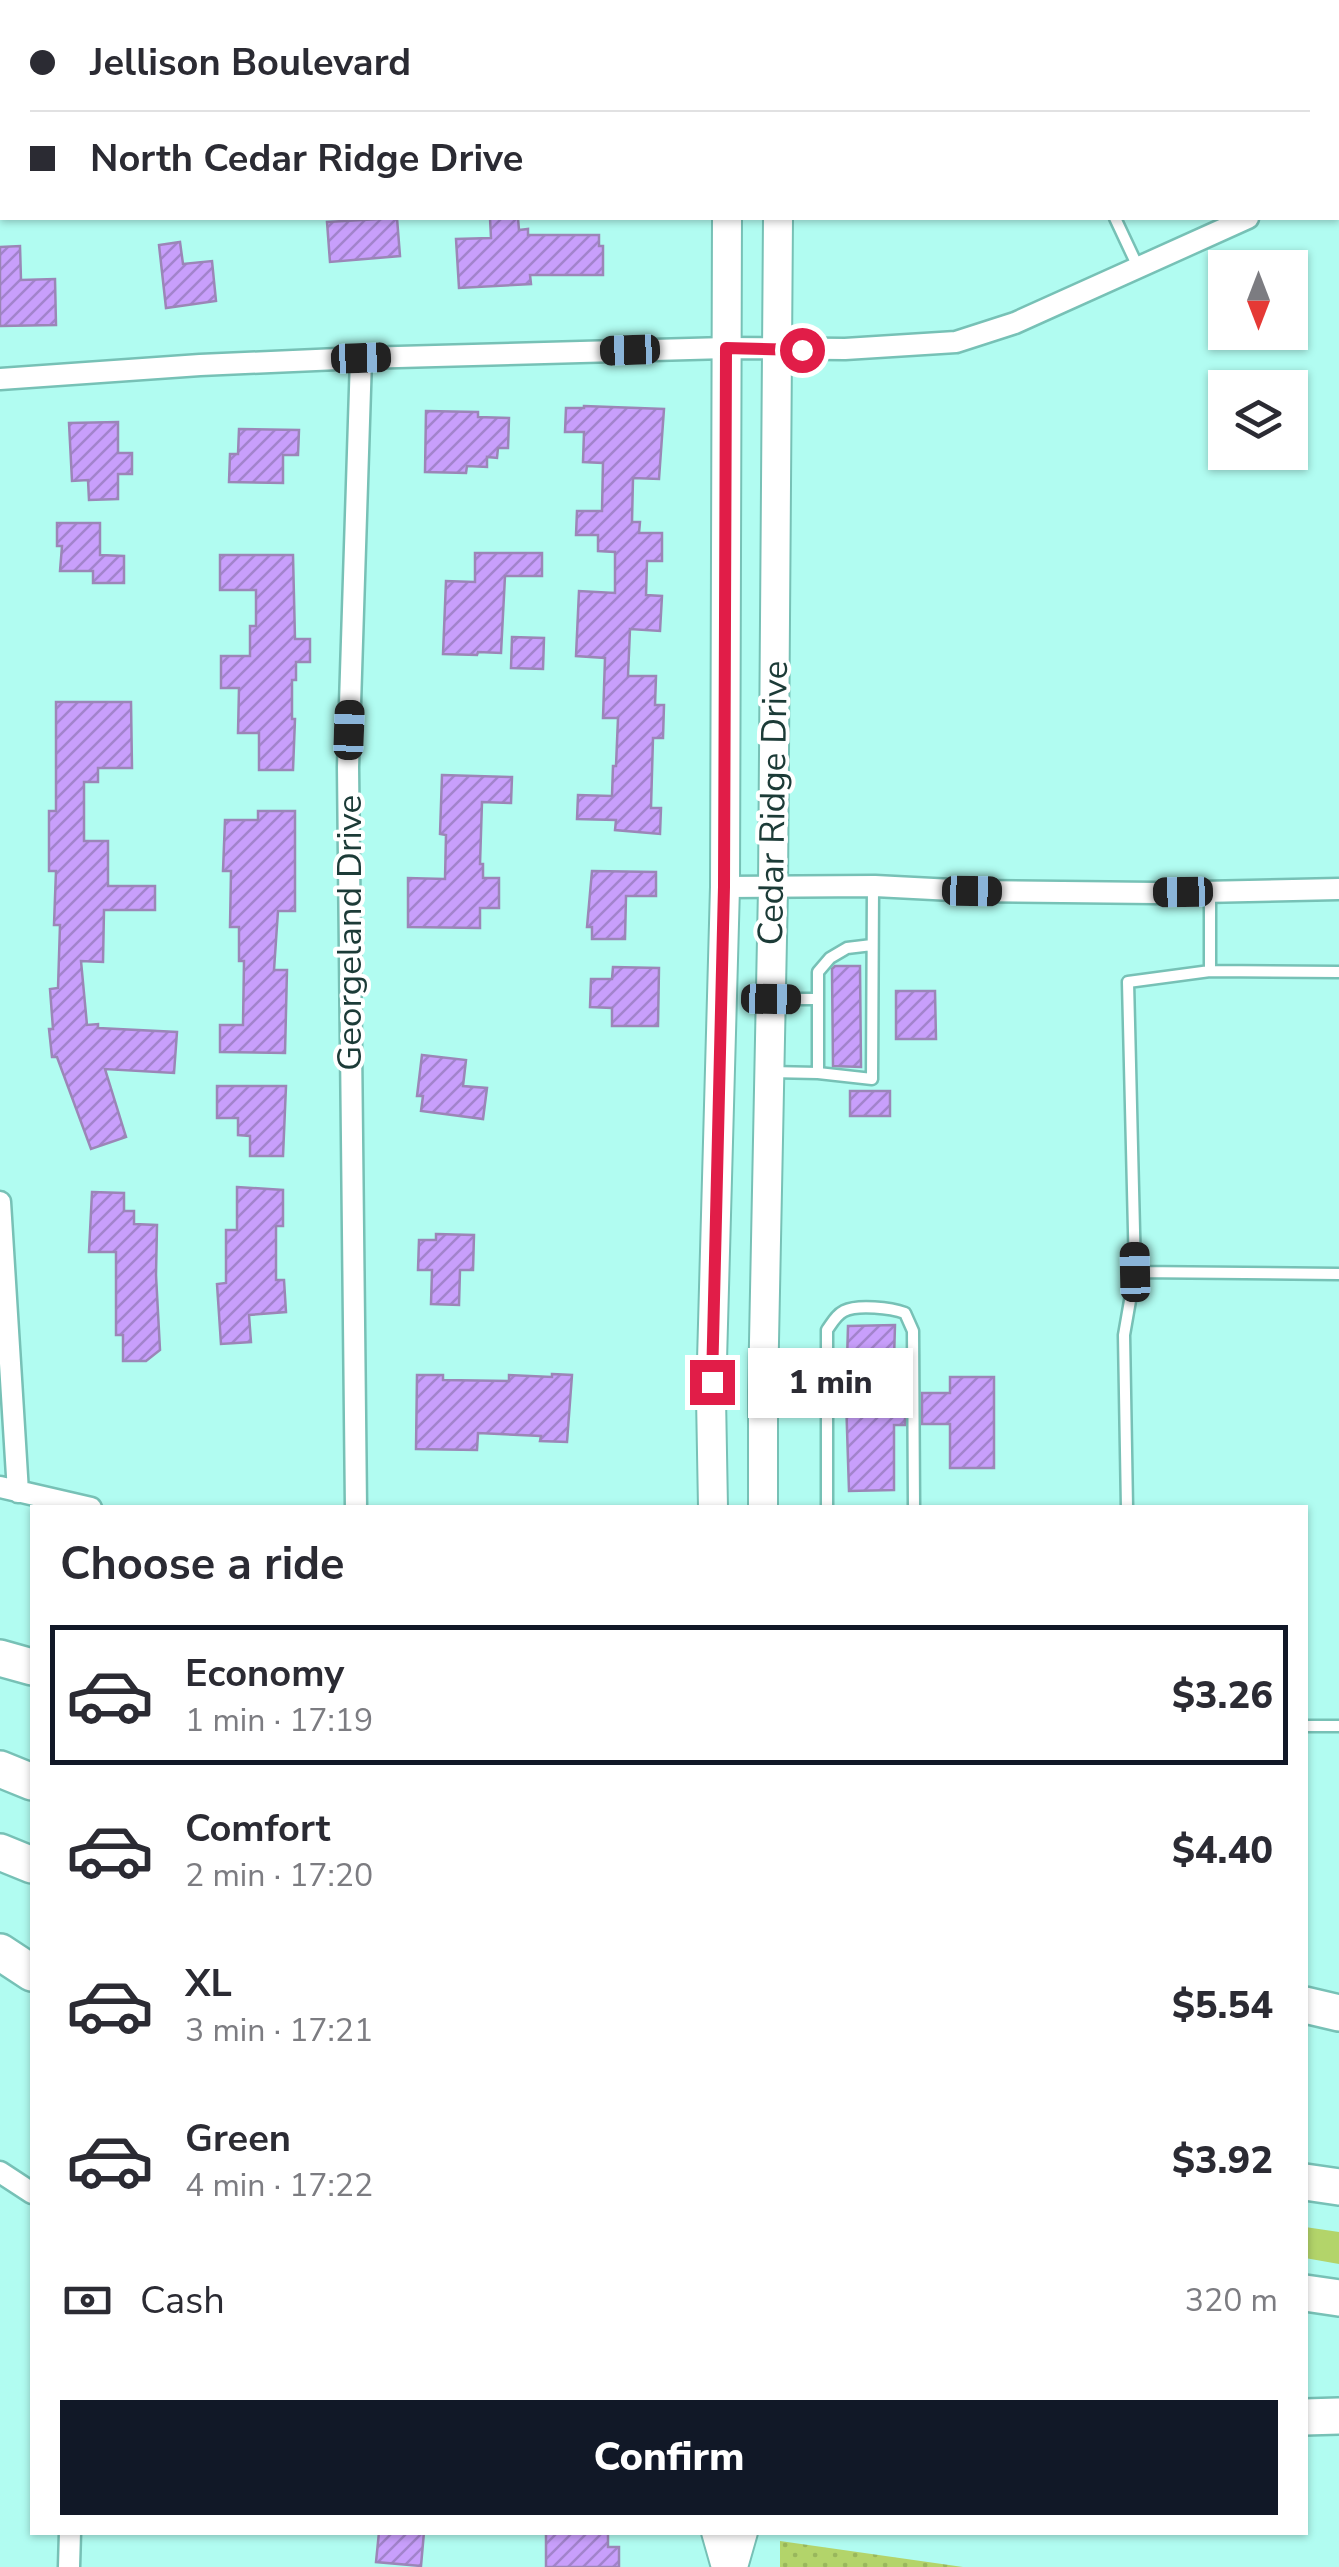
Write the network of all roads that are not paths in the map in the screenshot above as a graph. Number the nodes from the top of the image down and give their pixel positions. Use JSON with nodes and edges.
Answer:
{"nodes":[{"id":1,"x":727,"y":220,"type":"edge"},
{"id":2,"x":778,"y":220,"type":"edge"},
{"id":3,"x":1116,"y":220,"type":"edge"},
{"id":4,"x":1244,"y":220,"type":"edge"},
{"id":5,"x":1138,"y":267,"type":"junction"},
{"id":6,"x":726,"y":348,"type":"junction"},
{"id":7,"x":776,"y":350,"type":"junction"},
{"id":8,"x":361,"y":358,"type":"junction"},
{"id":9,"x":0,"y":379,"type":"edge"},
{"id":10,"x":872,"y":886,"type":"junction"},
{"id":11,"x":724,"y":887,"type":"junction"},
{"id":12,"x":773,"y":888,"type":"junction"},
{"id":13,"x":1339,"y":890,"type":"edge"},
{"id":14,"x":1210,"y":892,"type":"junction"},
{"id":15,"x":872,"y":945,"type":"junction"},
{"id":16,"x":1210,"y":971,"type":"junction"},
{"id":17,"x":1339,"y":972,"type":"edge"},
{"id":18,"x":771,"y":999,"type":"junction"},
{"id":19,"x":816,"y":999,"type":"junction"},
{"id":20,"x":769,"y":1072,"type":"junction"},
{"id":21,"x":818,"y":1073,"type":"junction"},
{"id":22,"x":0,"y":1202,"type":"edge"},
{"id":23,"x":1135,"y":1272,"type":"junction"},
{"id":24,"x":1339,"y":1274,"type":"edge"},
{"id":25,"x":763,"y":1369,"type":"junction"},
{"id":26,"x":827,"y":1369,"type":"junction"},
{"id":27,"x":9,"y":1490,"type":"edge"},
{"id":28,"x":78,"y":1505,"type":"edge"},
{"id":29,"x":356,"y":1505,"type":"edge"},
{"id":30,"x":712,"y":1505,"type":"edge"},
{"id":31,"x":762,"y":1505,"type":"edge"},
{"id":32,"x":826,"y":1505,"type":"edge"},
{"id":33,"x":914,"y":1505,"type":"edge"},
{"id":34,"x":1127,"y":1505,"type":"edge"},
{"id":35,"x":0,"y":1658,"type":"edge"},
{"id":36,"x":30,"y":1666,"type":"edge"},
{"id":37,"x":1308,"y":1726,"type":"edge"},
{"id":38,"x":1339,"y":1726,"type":"edge"},
{"id":39,"x":0,"y":1769,"type":"edge"},
{"id":40,"x":30,"y":1781,"type":"edge"},
{"id":41,"x":0,"y":1852,"type":"edge"},
{"id":42,"x":30,"y":1864,"type":"edge"},
{"id":43,"x":0,"y":1952,"type":"edge"},
{"id":44,"x":30,"y":1972,"type":"edge"},
{"id":45,"x":1308,"y":2006,"type":"edge"},
{"id":46,"x":1339,"y":2014,"type":"edge"},
{"id":47,"x":0,"y":2172,"type":"edge"},
{"id":48,"x":1308,"y":2182,"type":"edge"},
{"id":49,"x":1339,"y":2186,"type":"edge"},
{"id":50,"x":30,"y":2192,"type":"edge"},
{"id":51,"x":1308,"y":2293,"type":"edge"},
{"id":52,"x":1339,"y":2298,"type":"edge"},
{"id":53,"x":1339,"y":2416,"type":"edge"},
{"id":54,"x":1308,"y":2417,"type":"edge"},
{"id":55,"x":70,"y":2535,"type":"edge"},
{"id":56,"x":717,"y":2535,"type":"edge"},
{"id":57,"x":742,"y":2535,"type":"edge"},
{"id":58,"x":70,"y":2567,"type":"edge"},
{"id":59,"x":726,"y":2567,"type":"edge"},
{"id":60,"x":733,"y":2567,"type":"edge"}],
"edges":[{"from":1,"to":6,"type":"main road"},
{"from":2,"to":7,"type":"main road","name":"Cedar Ridge Drive"},
{"from":3,"to":5,"type":"lane"},
{"from":4,"to":5,"type":"street"},
{"from":5,"to":7,"type":"street"},
{"from":6,"to":7,"type":"street"},
{"from":6,"to":8,"type":"street"},
{"from":6,"to":11,"type":"main road"},
{"from":7,"to":12,"type":"main road","name":"Cedar Ridge Drive"},
{"from":8,"to":9,"type":"street"},
{"from":8,"to":29,"type":"street","name":"Georgeland Drive"},
{"from":10,"to":12,"type":"street"},
{"from":10,"to":14,"type":"street"},
{"from":10,"to":15,"type":"lane"},
{"from":11,"to":12,"type":"street"},
{"from":11,"to":30,"type":"main road"},
{"from":12,"to":18,"type":"main road","name":"Cedar Ridge Drive"},
{"from":13,"to":14,"type":"street"},
{"from":14,"to":16,"type":"lane"},
{"from":15,"to":19,"type":"lane"},
{"from":15,"to":21,"type":"lane"},
{"from":16,"to":17,"type":"lane"},
{"from":16,"to":23,"type":"lane"},
{"from":18,"to":19,"type":"lane"},
{"from":18,"to":20,"type":"main road","name":"Cedar Ridge Drive"},
{"from":19,"to":21,"type":"lane"},
{"from":20,"to":21,"type":"lane"},
{"from":20,"to":25,"type":"main road","name":"Cedar Ridge Drive"},
{"from":22,"to":27,"type":"street"},
{"from":23,"to":24,"type":"lane"},
{"from":23,"to":34,"type":"lane"},
{"from":25,"to":26,"type":"lane"},
{"from":25,"to":31,"type":"main road","name":"Cedar Ridge Drive"},
{"from":26,"to":32,"type":"lane"},
{"from":26,"to":33,"type":"lane"},
{"from":27,"to":28,"type":"street"},
{"from":35,"to":36,"type":"highway"},
{"from":37,"to":38,"type":"lane"},
{"from":39,"to":40,"type":"highway"},
{"from":41,"to":42,"type":"highway"},
{"from":43,"to":44,"type":"highway"},
{"from":45,"to":46,"type":"highway"},
{"from":47,"to":50,"type":"street"},
{"from":48,"to":49,"type":"highway"},
{"from":51,"to":52,"type":"highway"},
{"from":53,"to":54,"type":"highway"},
{"from":55,"to":58,"type":"street"},
{"from":56,"to":59,"type":"main road"},
{"from":57,"to":60,"type":"main road"}]}
